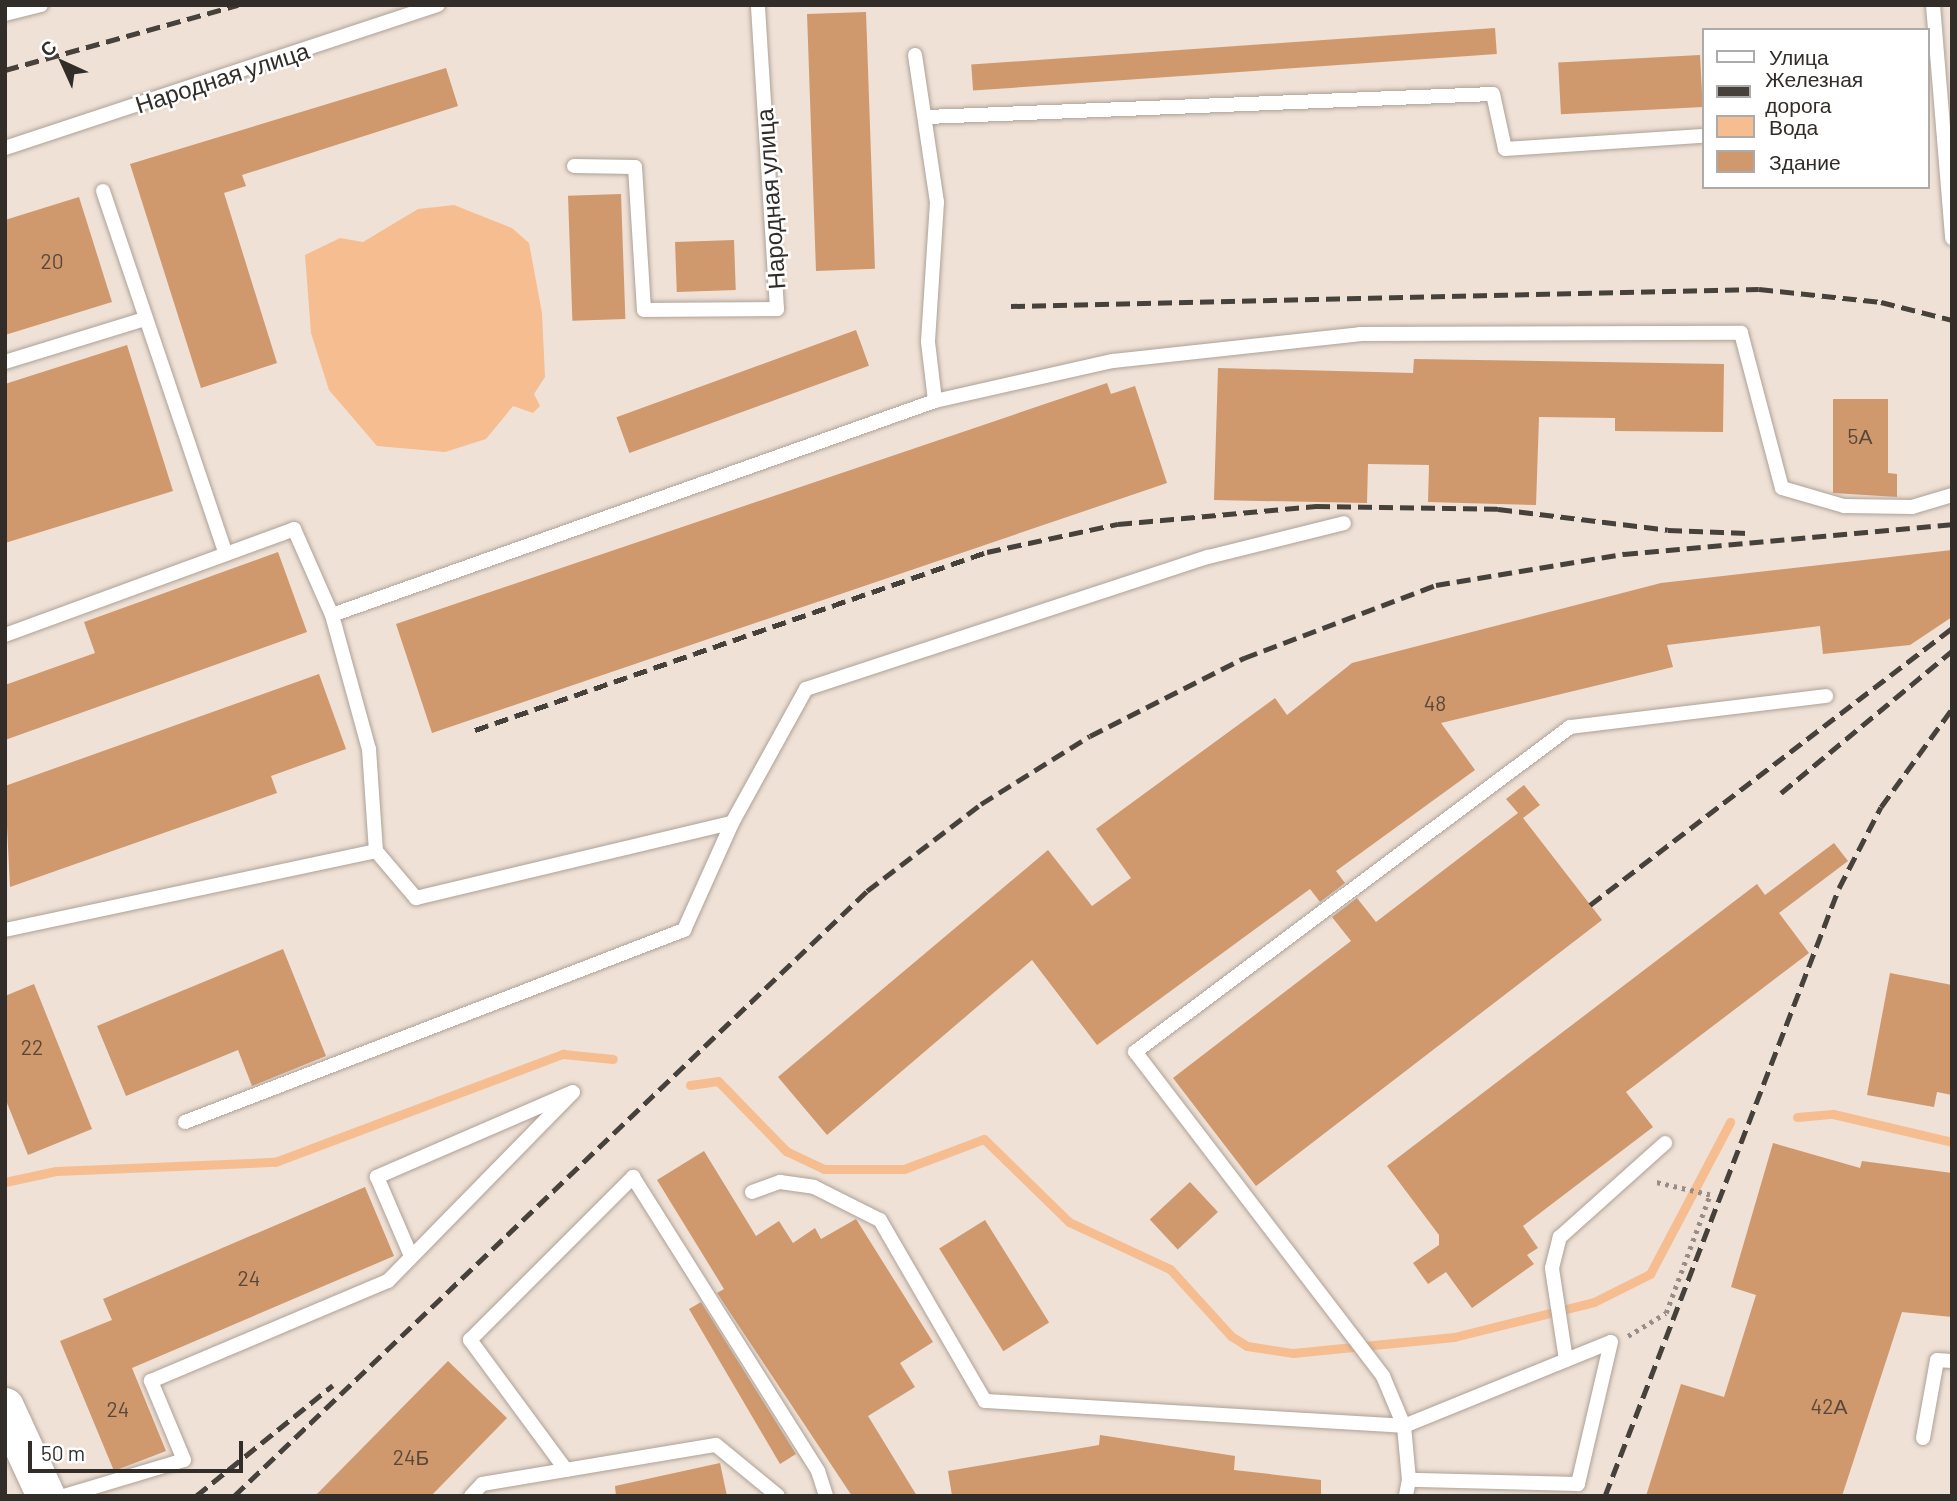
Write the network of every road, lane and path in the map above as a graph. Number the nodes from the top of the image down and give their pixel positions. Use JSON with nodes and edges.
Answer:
{"nodes":[{"id":1,"x":41,"y":5,"type":"edge"},
{"id":2,"x":438,"y":5,"type":"edge"},
{"id":3,"x":758,"y":5,"type":"edge"},
{"id":4,"x":1933,"y":5,"type":"edge"},
{"id":5,"x":5,"y":14,"type":"edge"},
{"id":6,"x":915,"y":54,"type":"dead end"},
{"id":7,"x":927,"y":117,"type":"junction"},
{"id":8,"x":1702,"y":136,"type":"edge"},
{"id":9,"x":5,"y":148,"type":"edge"},
{"id":10,"x":575,"y":166,"type":"dead end"},
{"id":11,"x":103,"y":191,"type":"dead end"},
{"id":12,"x":1952,"y":238,"type":"edge"},
{"id":13,"x":145,"y":319,"type":"junction"},
{"id":14,"x":5,"y":362,"type":"edge"},
{"id":15,"x":935,"y":401,"type":"junction"},
{"id":16,"x":1952,"y":495,"type":"edge"},
{"id":17,"x":1344,"y":523,"type":"dead end"},
{"id":18,"x":226,"y":554,"type":"junction"},
{"id":19,"x":332,"y":615,"type":"junction"},
{"id":20,"x":5,"y":635,"type":"edge"},
{"id":21,"x":1826,"y":696,"type":"dead end"},
{"id":22,"x":732,"y":823,"type":"junction"},
{"id":23,"x":376,"y":851,"type":"junction"},
{"id":24,"x":5,"y":930,"type":"edge"},
{"id":25,"x":185,"y":1122,"type":"dead end"},
{"id":26,"x":1665,"y":1143,"type":"dead end"},
{"id":27,"x":1667,"y":1184,"type":"dead end"},
{"id":28,"x":752,"y":1192,"type":"dead end"},
{"id":29,"x":411,"y":1256,"type":"junction"},
{"id":30,"x":1611,"y":1342,"type":"junction"},
{"id":31,"x":1566,"y":1360,"type":"junction"},
{"id":32,"x":1952,"y":1361,"type":"edge"},
{"id":33,"x":5,"y":1407,"type":"edge"},
{"id":34,"x":1404,"y":1426,"type":"junction"},
{"id":35,"x":1923,"y":1438,"type":"dead end"},
{"id":36,"x":566,"y":1470,"type":"junction"},
{"id":37,"x":1409,"y":1479,"type":"junction"},
{"id":38,"x":46,"y":1496,"type":"edge"},
{"id":39,"x":64,"y":1496,"type":"edge"},
{"id":40,"x":471,"y":1496,"type":"edge"},
{"id":41,"x":778,"y":1496,"type":"edge"},
{"id":42,"x":826,"y":1496,"type":"edge"},
{"id":43,"x":1406,"y":1496,"type":"edge"}],
"edges":[{"from":1,"to":5,"type":"lane"},
{"from":2,"to":9,"type":"lane","name":"Народная улица"},
{"from":3,"to":10,"type":"lane","name":"Народная улица"},
{"from":4,"to":12,"type":"lane"},
{"from":6,"to":7,"type":"lane"},
{"from":7,"to":8,"type":"lane"},
{"from":7,"to":15,"type":"lane"},
{"from":11,"to":13,"type":"lane"},
{"from":13,"to":14,"type":"lane"},
{"from":13,"to":18,"type":"lane"},
{"from":15,"to":16,"type":"lane"},
{"from":15,"to":19,"type":"lane"},
{"from":17,"to":22,"type":"lane"},
{"from":18,"to":19,"type":"lane"},
{"from":18,"to":20,"type":"lane"},
{"from":19,"to":23,"type":"lane"},
{"from":21,"to":34,"type":"lane"},
{"from":22,"to":23,"type":"lane"},
{"from":22,"to":25,"type":"lane"},
{"from":23,"to":24,"type":"lane"},
{"from":26,"to":31,"type":"lane"},
{"from":27,"to":30,"type":"path"},
{"from":28,"to":34,"type":"lane"},
{"from":29,"to":29,"type":"lane"},
{"from":29,"to":39,"type":"lane"},
{"from":30,"to":31,"type":"lane"},
{"from":30,"to":37,"type":"lane"},
{"from":31,"to":34,"type":"lane"},
{"from":32,"to":35,"type":"lane"},
{"from":33,"to":38,"type":"main road"},
{"from":34,"to":37,"type":"lane"},
{"from":36,"to":40,"type":"lane"},
{"from":36,"to":41,"type":"lane"},
{"from":36,"to":42,"type":"lane"},
{"from":37,"to":43,"type":"lane"}]}
